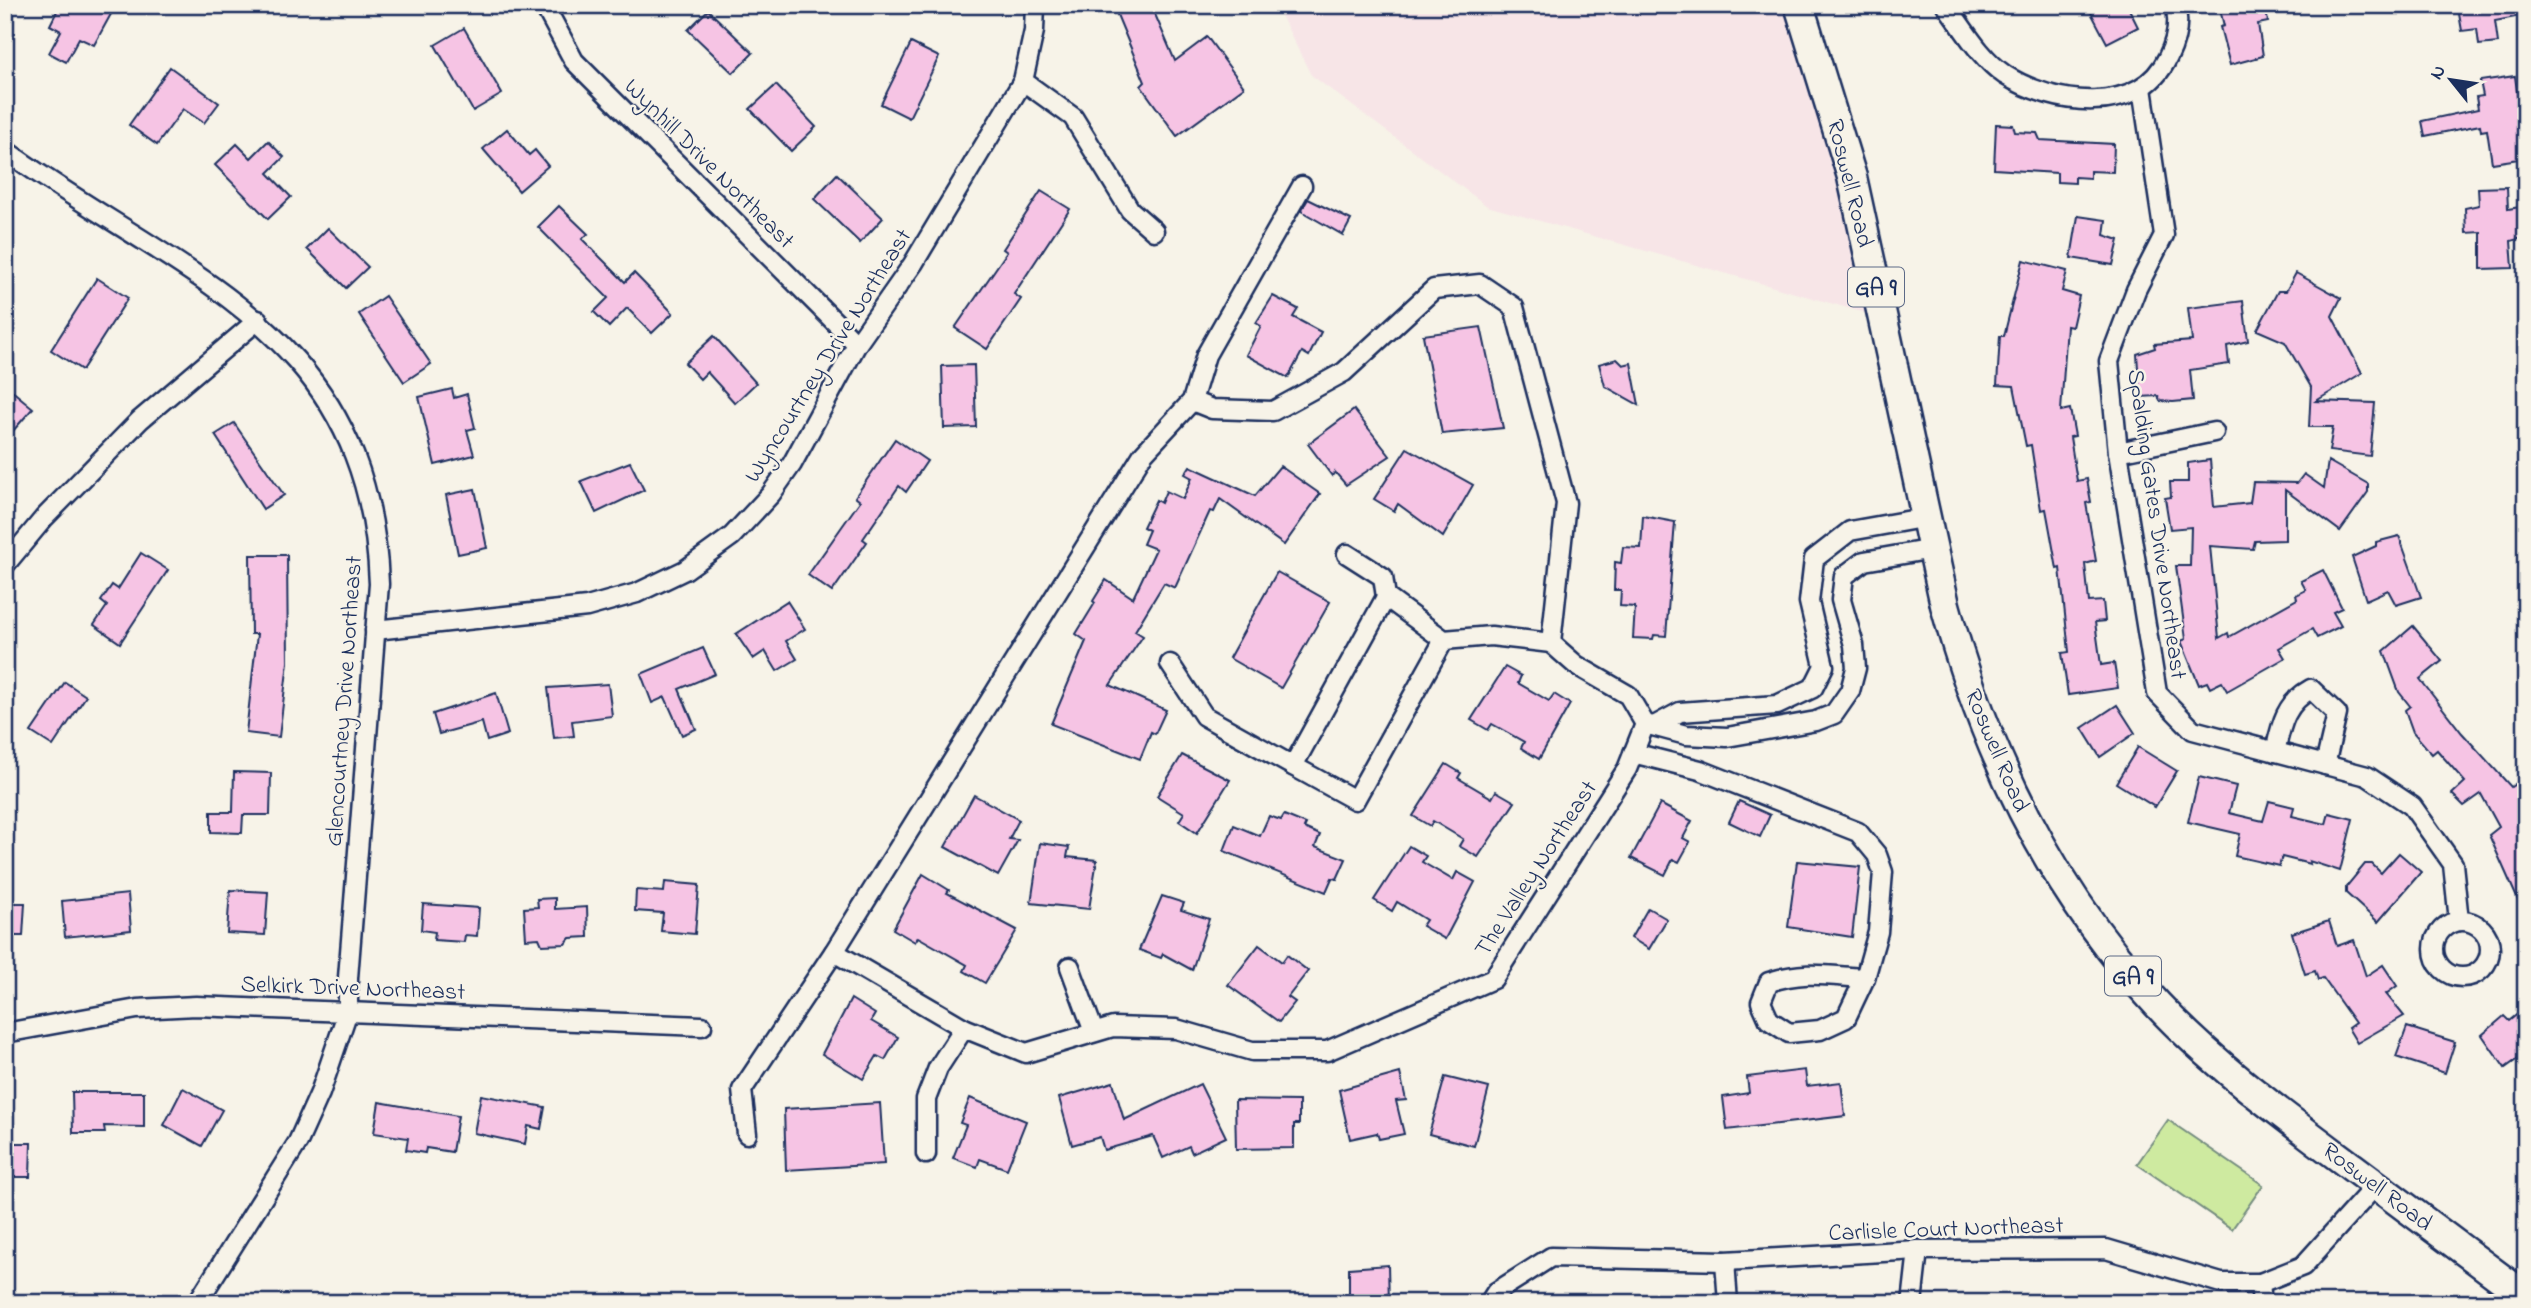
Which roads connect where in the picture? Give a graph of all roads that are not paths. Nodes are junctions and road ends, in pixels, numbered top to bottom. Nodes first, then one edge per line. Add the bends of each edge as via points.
1 (544, 5) edge
2 (1035, 5) edge
3 (1799, 5) edge
4 (1946, 5) edge
5 (2175, 5) edge
6 (1023, 81) junction
7 (2141, 88) junction
8 (5, 150) edge
9 (1302, 186) dead end
10 (1154, 231) dead end
11 (258, 320) junction
12 (857, 344) junction
13 (1192, 401) junction
14 (2214, 432) dead end
15 (2118, 452) junction
16 (1928, 517) junction
17 (1933, 549) junction
18 (1347, 554) dead end
19 (5, 565) edge
20 (1386, 597) junction
21 (375, 630) junction
22 (1444, 640) junction
23 (1551, 643) junction
24 (1170, 664) dead end
25 (1651, 724) junction
26 (2275, 752) junction
27 (1633, 753) junction
28 (2325, 765) junction
29 (1293, 766) junction
30 (2459, 921) dead end
31 (834, 952) junction
32 (1070, 967) dead end
33 (1865, 978) junction
34 (348, 1011) junction
35 (702, 1026) dead end
36 (964, 1028) junction
37 (1094, 1032) junction
38 (5, 1034) edge
39 (747, 1134) dead end
40 (926, 1154) dead end
41 (2376, 1185) junction
42 (1918, 1250) junction
43 (1724, 1261) junction
44 (2260, 1283) junction
45 (2526, 1297) edge
46 (197, 1303) edge
47 (1489, 1303) edge
48 (1728, 1303) edge
49 (1912, 1303) edge
50 (2262, 1303) edge

1 - 12 street, Wynhill Drive Northeast via 574,61
2 - 6 street, Wyncourtney Drive Northeast
3 - 16 main road, Roswell Road / GA 9 via 1852,177
4 - 7 street via 1990,63 2045,92 2115,99
5 - 7 street via 2175,42 2163,67
6 - 10 street via 1073,117 1130,210
6 - 12 street, Wyncourtney Drive Northeast via 913,264
7 - 15 street, Spalding Gates Drive Northeast via 2164,235 2109,361
8 - 11 street, Glencourtney Drive Northeast
9 - 13 street via 1206,355
11 - 19 street via 140,420
11 - 21 street, Glencourtney Drive Northeast via 316,383 357,459 377,543
12 - 21 street, Wyncourtney Drive Northeast via 771,494 732,536 685,570 637,593 587,607
13 - 23 street via 1212,410 1273,411 1344,372 1434,289 1480,285 1514,307 1566,503
13 - 31 street via 1143,454
14 - 15 street
15 - 26 street, Spalding Gates Drive Northeast via 2157,693 2193,730
16 - 17 main road, Roswell Road / GA 9
16 - 25 street via 1850,531 1814,559 1809,602 1824,666 1813,688 1777,705 1681,712
17 - 25 street via 1864,561 1844,576 1841,600 1856,668 1850,691 1834,714 1727,737 1686,735
17 - 41 main road, Roswell Road / GA 9 via 1960,659 1996,757 2067,888 2123,965 2193,1040 2272,1108
18 - 20 street via 1383,577
20 - 22 street
20 - 29 street
21 - 34 street, Glencourtney Drive Northeast
22 - 23 street via 1491,636
22 - 29 street via 1355,800
23 - 25 street via 1576,665 1628,695
24 - 29 street via 1204,716
25 - 27 street, The Valley Northeast
26 - 28 street, Spalding Gates Drive Northeast
26 - 28 street via 2294,698 2311,689 2337,714
27 - 33 street via 1700,770 1858,832 1877,855 1883,872 1878,932
27 - 37 street, The Valley Northeast via 1493,979 1327,1051 1252,1051 1176,1029 1113,1027
28 - 30 street, Spalding Gates Drive Northeast via 2367,776 2412,806 2453,864
31 - 36 street, The Valley Northeast
31 - 39 street via 742,1090
32 - 37 street
33 - 33 street via 1846,1018 1819,1030 1789,1033 1769,1020 1761,1002 1769,982 1794,974
34 - 35 street, Selkirk Drive Northeast
34 - 38 street, Selkirk Drive Northeast via 196,1006 137,1009
34 - 46 street, Glencourtney Drive Northeast via 298,1142
36 - 37 street, The Valley Northeast via 1026,1053
36 - 40 street via 938,1068 926,1099
41 - 44 street, Carlisle Court Northeast via 2303,1266
41 - 45 main road, Roswell Road / GA 9
42 - 43 street, Carlisle Court Northeast
42 - 44 street, Carlisle Court Northeast via 2106,1249 2221,1283
42 - 49 street
43 - 47 street, Carlisle Court Northeast via 1551,1257 1496,1292
43 - 48 street
44 - 50 street

